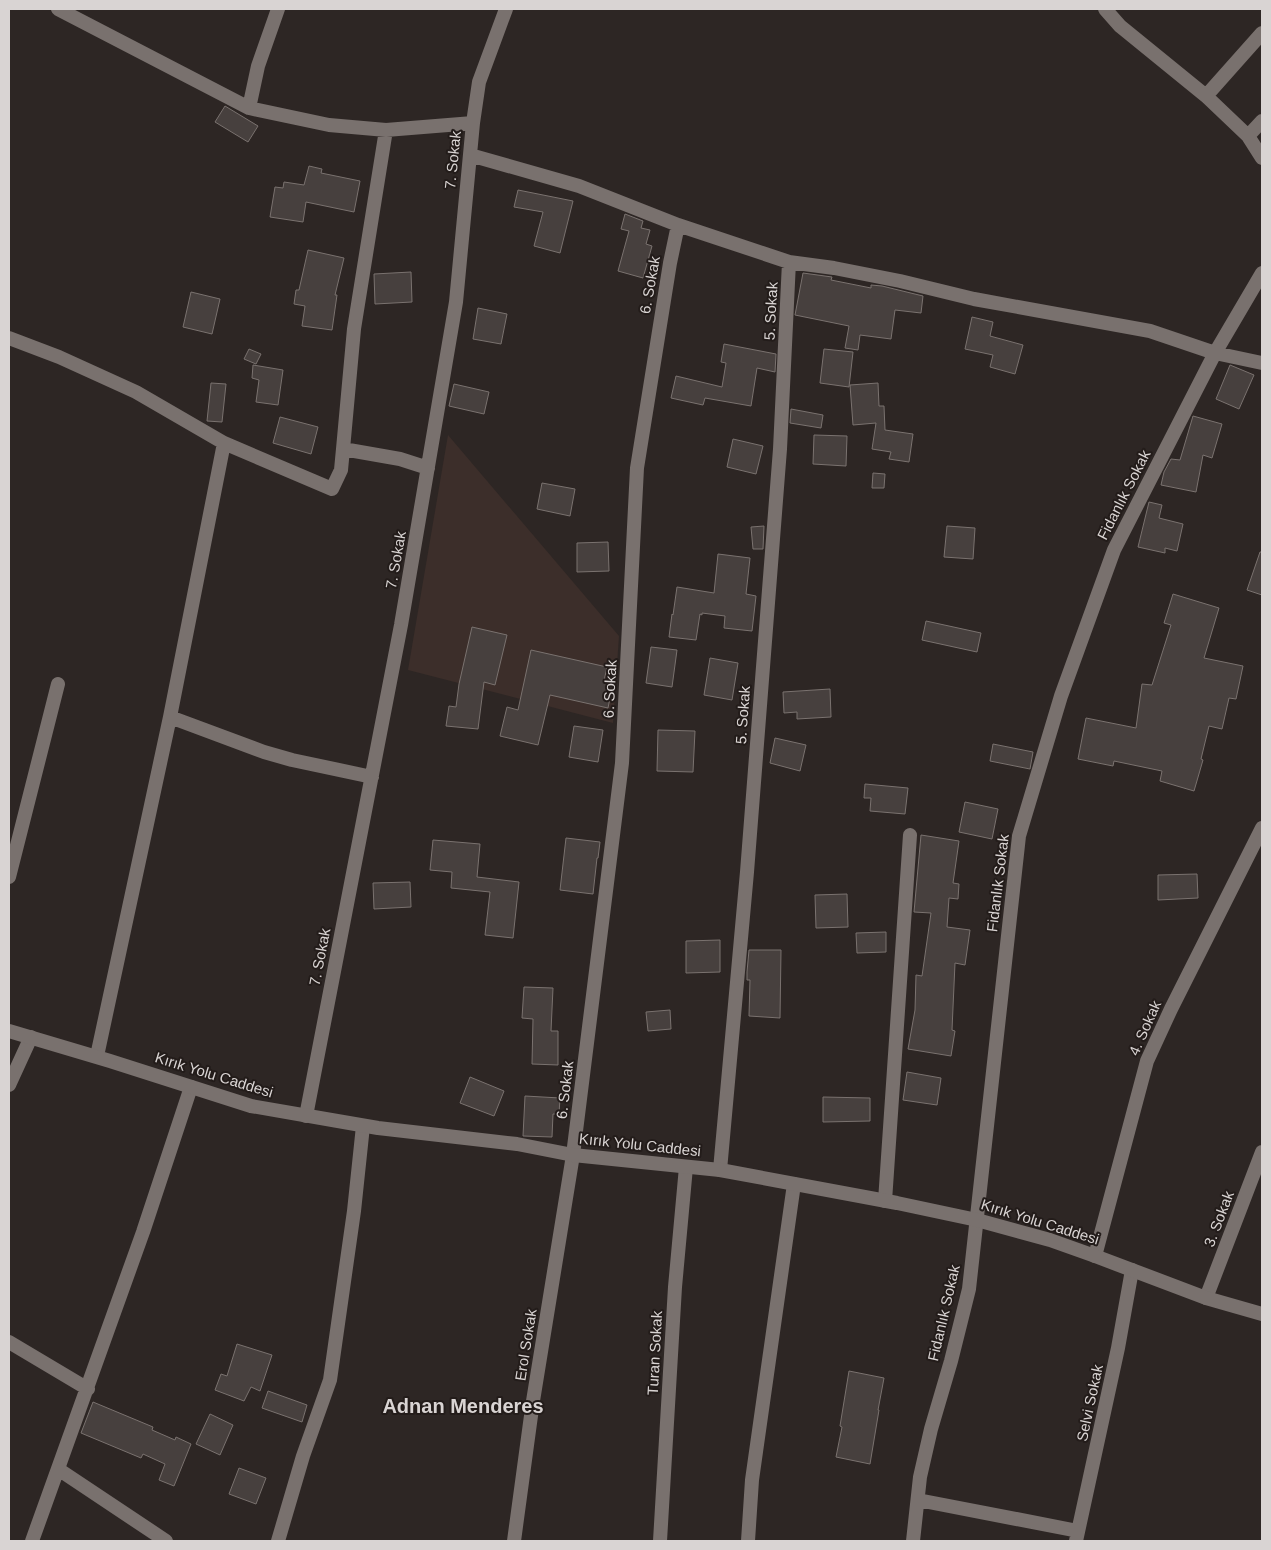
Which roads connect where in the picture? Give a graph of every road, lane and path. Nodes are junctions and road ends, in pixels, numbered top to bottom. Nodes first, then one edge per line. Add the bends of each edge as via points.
1 (58, 9) edge
2 (278, 9) edge
3 (506, 9) edge
4 (1105, 9) edge
5 (1262, 33) edge
6 (1206, 96) junction
7 (249, 108) junction
8 (1262, 120) edge
9 (473, 123) junction
10 (386, 130) junction
11 (1248, 136) junction
12 (470, 155) junction
13 (1262, 158) edge
14 (678, 225) junction
15 (789, 262) junction
16 (1262, 273) edge
17 (9, 340) edge
18 (1215, 353) junction
19 (1262, 363) edge
20 (224, 443) junction
21 (343, 449) junction
22 (428, 468) junction
23 (58, 684) dead end
24 (170, 717) junction
25 (372, 777) junction
26 (1262, 828) edge
27 (910, 835) dead end
28 (9, 877) edge
29 (9, 1031) edge
30 (31, 1037) junction
31 (97, 1056) junction
32 (9, 1085) edge
33 (191, 1087) junction
34 (306, 1116) junction
35 (363, 1126) junction
36 (1262, 1152) edge
37 (573, 1155) junction
38 (686, 1167) junction
39 (720, 1170) junction
40 (794, 1184) junction
41 (885, 1201) junction
42 (977, 1220) junction
43 (1096, 1256) junction
44 (1132, 1270) junction
45 (1206, 1298) junction
46 (1262, 1314) edge
47 (9, 1342) edge
48 (88, 1389) junction
49 (58, 1469) junction
50 (918, 1500) junction
51 (1077, 1536) edge
52 (32, 1541) edge
53 (166, 1541) edge
54 (278, 1541) edge
55 (514, 1541) edge
56 (660, 1541) edge
57 (748, 1541) edge
58 (913, 1541) edge

1 - 7 street
2 - 7 street via 258,66
3 - 9 street, 7. Sokak via 479,82
4 - 6 street via 1120,26
5 - 6 street
6 - 11 street
7 - 10 street via 329,125
8 - 11 street
9 - 10 street
9 - 12 street, 7. Sokak
10 - 21 street via 354,329
11 - 13 street
12 - 14 street via 580,186
12 - 22 street, 7. Sokak via 456,302
14 - 15 street
14 - 37 street, 6. Sokak via 637,468 622,763
15 - 18 street via 1150,331
15 - 39 street, 5. Sokak via 775,518
16 - 18 street, Fidanlık Sokak
17 - 20 street via 59,357 136,392
18 - 19 street
18 - 42 street, Fidanlık Sokak via 1114,550 1061,696 1019,836
20 - 21 street via 332,489 340,470
20 - 24 street
21 - 22 street via 400,459
22 - 25 street, 7. Sokak
23 - 28 street
24 - 25 street via 292,760
24 - 31 street
25 - 34 street, 7. Sokak
26 - 43 street, 4. Sokak via 1147,1061
27 - 41 street
29 - 30 street, Kırık Yolu Caddesi
30 - 31 street, Kırık Yolu Caddesi
30 - 32 street
31 - 33 street, Kırık Yolu Caddesi
33 - 34 street, Kırık Yolu Caddesi via 251,1106
33 - 48 street
34 - 35 street, Kırık Yolu Caddesi
35 - 37 street, Kırık Yolu Caddesi via 517,1144
35 - 54 street via 330,1380
36 - 45 street, 3. Sokak
37 - 38 street, Kırık Yolu Caddesi
37 - 55 street, Erol Sokak
38 - 39 street, Kırık Yolu Caddesi
38 - 56 street, Turan Sokak via 675,1287
39 - 40 street, Kırık Yolu Caddesi
40 - 41 street, Kırık Yolu Caddesi
40 - 57 street via 752,1480
41 - 42 street, Kırık Yolu Caddesi
42 - 43 street, Kırık Yolu Caddesi
42 - 50 street, Fidanlık Sokak via 969,1288 931,1429
43 - 44 street, Kırık Yolu Caddesi
44 - 45 street, Kırık Yolu Caddesi
44 - 51 street, Selvi Sokak
45 - 46 street, Kırık Yolu Caddesi
47 - 48 street
48 - 49 street
49 - 52 street
49 - 53 street
50 - 51 street
50 - 58 street, Fidanlık Sokak

